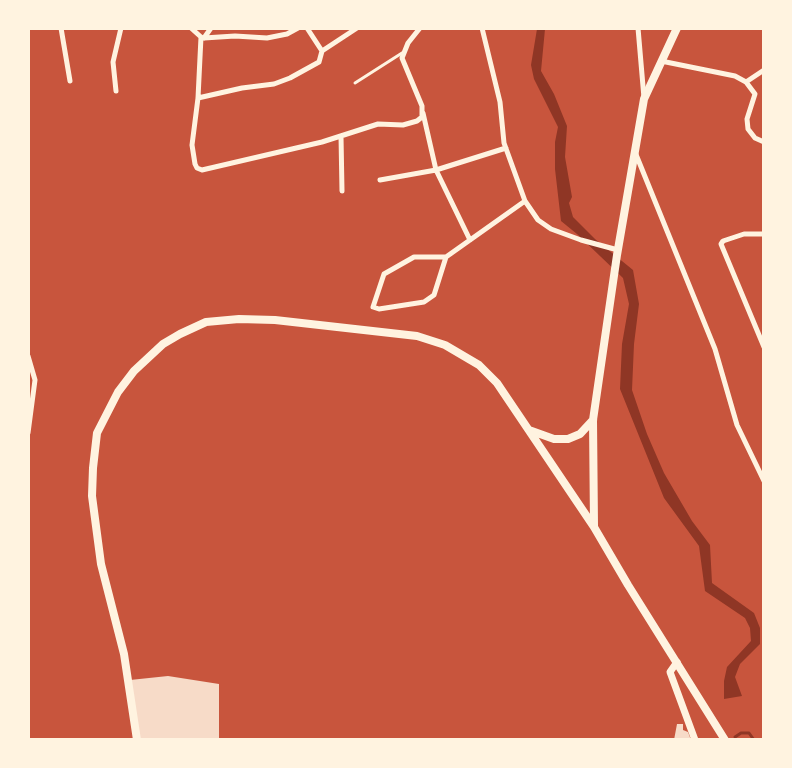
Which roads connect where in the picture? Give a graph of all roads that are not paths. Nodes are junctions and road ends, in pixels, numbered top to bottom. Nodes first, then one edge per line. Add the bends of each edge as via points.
1 (61, 28) edge
2 (122, 28) edge
3 (191, 28) edge
4 (211, 28) edge
5 (298, 28) edge
6 (307, 28) edge
7 (357, 28) edge
8 (420, 28) edge
9 (482, 28) edge
10 (638, 28) edge
11 (677, 28) edge
12 (202, 37) junction
13 (322, 51) junction
14 (402, 53) junction
15 (661, 61) junction
16 (764, 70) edge
17 (70, 81) dead end
18 (746, 82) junction
19 (355, 83) dead end
20 (116, 91) dead end
21 (198, 98) junction
22 (644, 99) junction
23 (423, 112) junction
24 (341, 136) junction
25 (764, 142) edge
26 (506, 148) junction
27 (635, 150) junction
28 (436, 170) junction
29 (380, 180) dead end
30 (342, 191) dead end
31 (525, 201) junction
32 (764, 234) edge
33 (470, 240) junction
34 (614, 251) junction
35 (446, 257) junction
36 (764, 347) edge
37 (28, 356) edge
38 (593, 420) junction
39 (530, 430) junction
40 (28, 433) edge
41 (764, 481) edge
42 (594, 527) junction
43 (677, 662) junction
44 (137, 740) edge
45 (695, 740) edge
46 (725, 740) edge

1 - 17 street
2 - 20 street via 113,62
3 - 12 street
4 - 12 street
5 - 12 street via 267,38
6 - 13 street
7 - 13 street
8 - 14 street
9 - 26 street via 500,102
10 - 22 street
11 - 15 main road
12 - 21 street
13 - 21 street via 319,62 290,78
14 - 19 lane
14 - 23 street
15 - 18 street via 735,76
15 - 22 main road
16 - 18 street
18 - 25 street via 755,94 748,129
21 - 24 street via 192,145 195,164 202,170
22 - 27 main road
23 - 24 street via 410,124 378,124
23 - 28 street
24 - 30 street
26 - 28 street
26 - 31 street
27 - 34 main road
27 - 41 street via 715,349 737,425
28 - 29 street
28 - 33 street
31 - 33 street
31 - 34 street via 538,220 551,229
32 - 36 street via 744,234 721,244
33 - 35 street
34 - 38 main road
35 - 35 street via 414,256 384,274 374,309 424,302 434,295
37 - 40 street via 35,380
38 - 39 main road via 580,434 568,439 554,439
38 - 42 main road
39 - 42 main road
39 - 44 main road via 498,383 479,365 445,345 417,336 239,319 206,322 163,344 134,371 111,405 97,434 93,468 92,496 101,564 124,654
42 - 43 main road
43 - 45 street via 670,672
43 - 46 main road

